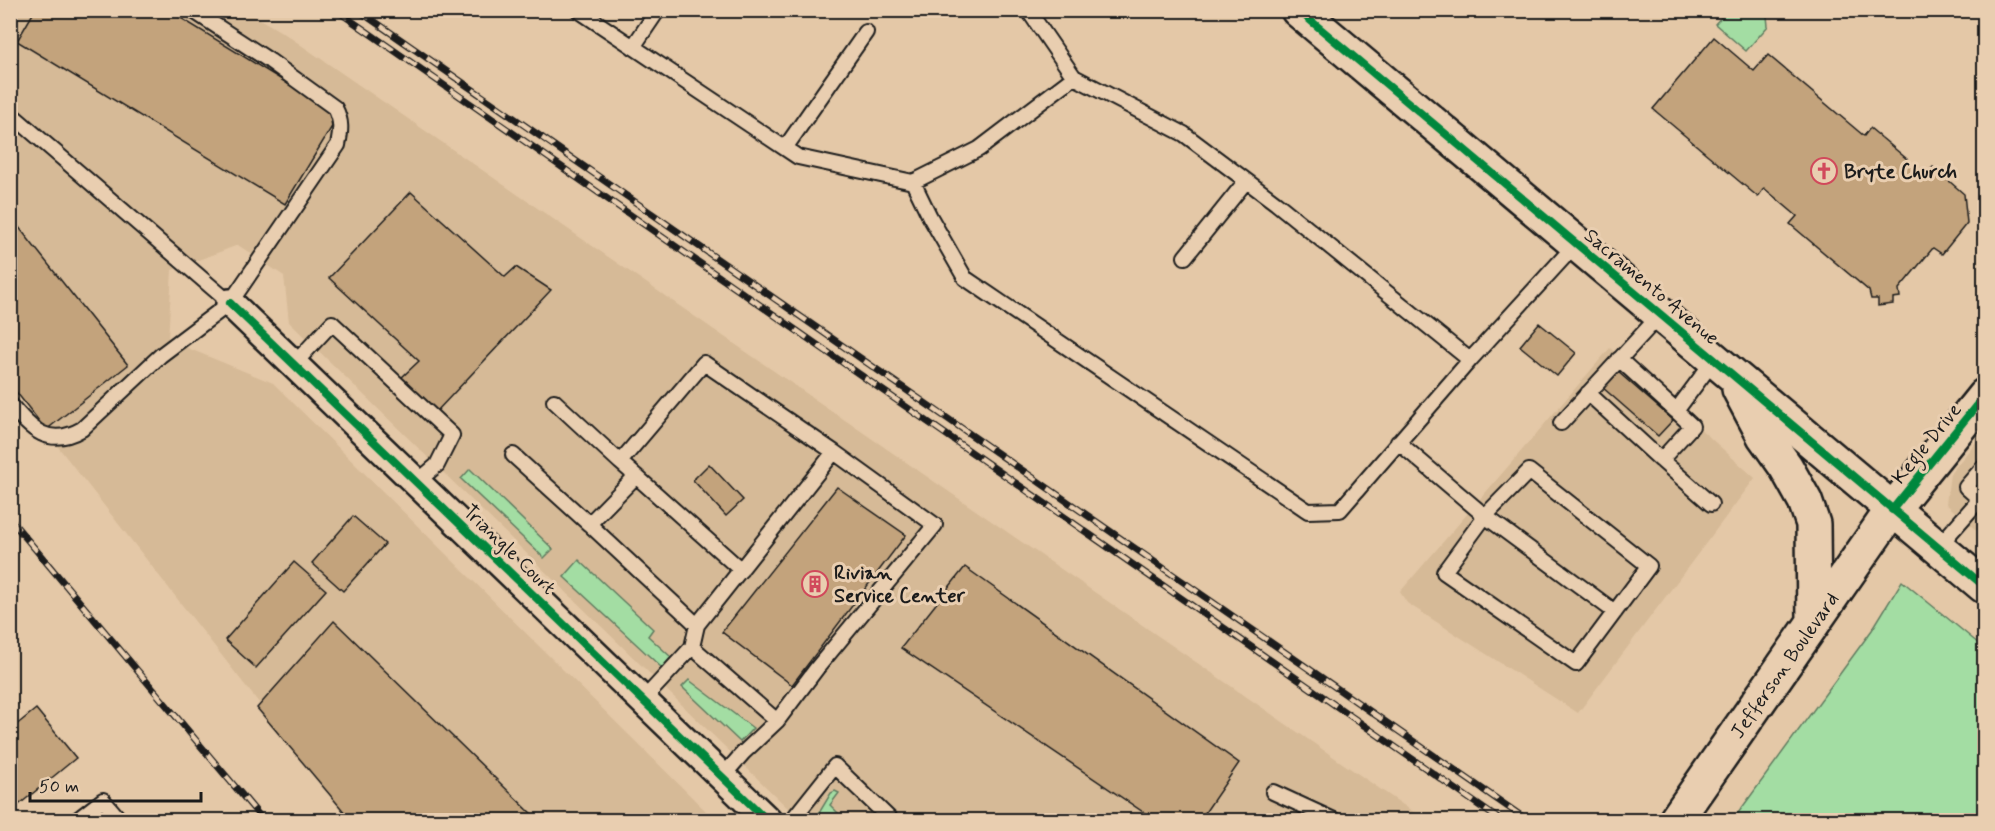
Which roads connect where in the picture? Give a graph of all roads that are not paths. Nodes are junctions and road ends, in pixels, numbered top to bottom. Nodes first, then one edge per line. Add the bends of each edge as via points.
1 (192, 10) edge
2 (578, 10) edge
3 (658, 10) edge
4 (1028, 10) edge
5 (1298, 10) edge
6 (866, 32) dead end
7 (633, 47) junction
8 (1074, 77) junction
9 (10, 113) edge
10 (785, 148) junction
11 (1246, 181) junction
12 (913, 182) junction
13 (1576, 244) junction
14 (1185, 257) dead end
15 (230, 303) junction
16 (1660, 315) junction
17 (1619, 359) junction
18 (1470, 360) junction
19 (294, 364) junction
20 (1723, 368) junction
21 (1588, 393) junction
22 (1984, 396) edge
23 (554, 401) dead end
24 (1619, 402) dead end
25 (10, 404) edge
26 (1676, 411) junction
27 (1610, 413) junction
28 (1641, 422) dead end
29 (1561, 423) dead end
30 (1632, 433) junction
31 (1398, 442) junction
32 (834, 452) junction
33 (513, 455) dead end
34 (1661, 460) junction
35 (620, 462) junction
36 (1984, 466) edge
37 (636, 476) junction
38 (417, 482) junction
39 (1982, 501) edge
40 (1711, 504) dead end
41 (1892, 510) junction
42 (1485, 516) junction
43 (589, 524) junction
44 (1937, 547) junction
45 (741, 570) junction
46 (1984, 586) edge
47 (1615, 612) junction
48 (1814, 622) junction
49 (698, 625) junction
50 (692, 647) junction
51 (643, 700) junction
52 (777, 721) junction
53 (722, 777) junction
54 (1273, 792) dead end
55 (77, 820) edge
56 (120, 820) edge
57 (767, 820) edge
58 (792, 820) edge
59 (891, 820) edge
60 (1334, 820) edge
61 (1676, 820) edge

1 - 15 lane via 325,100 340,118 338,146
2 - 7 lane
3 - 7 lane
4 - 8 lane
5 - 13 main road, Sacramento Avenue
6 - 10 lane
7 - 10 lane
8 - 11 lane via 1184,134
8 - 12 lane via 979,149
9 - 15 lane
10 - 12 lane via 798,157
11 - 14 lane
11 - 18 lane
12 - 31 lane via 965,278 1308,511 1340,510
13 - 16 main road, Sacramento Avenue
13 - 18 lane
15 - 19 street, Triangle Court
15 - 25 lane via 161,355 97,417 72,435 60,438 42,434 27,425
16 - 17 lane
16 - 20 main road, Sacramento Avenue
17 - 21 lane
17 - 26 lane via 1637,382
18 - 31 lane
19 - 38 street, Triangle Court
19 - 38 lane via 332,323 452,435 437,465
20 - 26 lane
20 - 41 main road, Sacramento Avenue
20 - 48 main road via 1805,501 1813,525
21 - 27 lane
21 - 29 lane
22 - 41 main road, Kegle Drive
23 - 35 lane
24 - 27 lane
26 - 34 lane via 1692,426
27 - 30 lane
28 - 30 lane
30 - 34 lane
31 - 42 lane
32 - 35 lane via 704,363
32 - 45 lane
32 - 52 lane via 935,525
33 - 43 lane
34 - 40 lane
35 - 37 lane
36 - 39 lane via 1966,487
37 - 43 lane
37 - 45 lane
38 - 51 street, Triangle Court
39 - 44 lane
41 - 44 main road, Sacramento Avenue
41 - 48 main road, Jefferson Boulevard
42 - 47 lane
42 - 47 lane via 1529,471 1649,566
42 - 47 lane via 1444,572 1576,664
43 - 49 lane
44 - 46 main road, Sacramento Avenue
45 - 49 lane
48 - 61 main road, Jefferson Boulevard
49 - 50 lane
50 - 51 lane
50 - 52 lane
51 - 53 street, Triangle Court
52 - 53 lane
53 - 57 street, Triangle Court
54 - 60 lane
55 - 56 lane via 103,800
58 - 59 lane via 836,766

